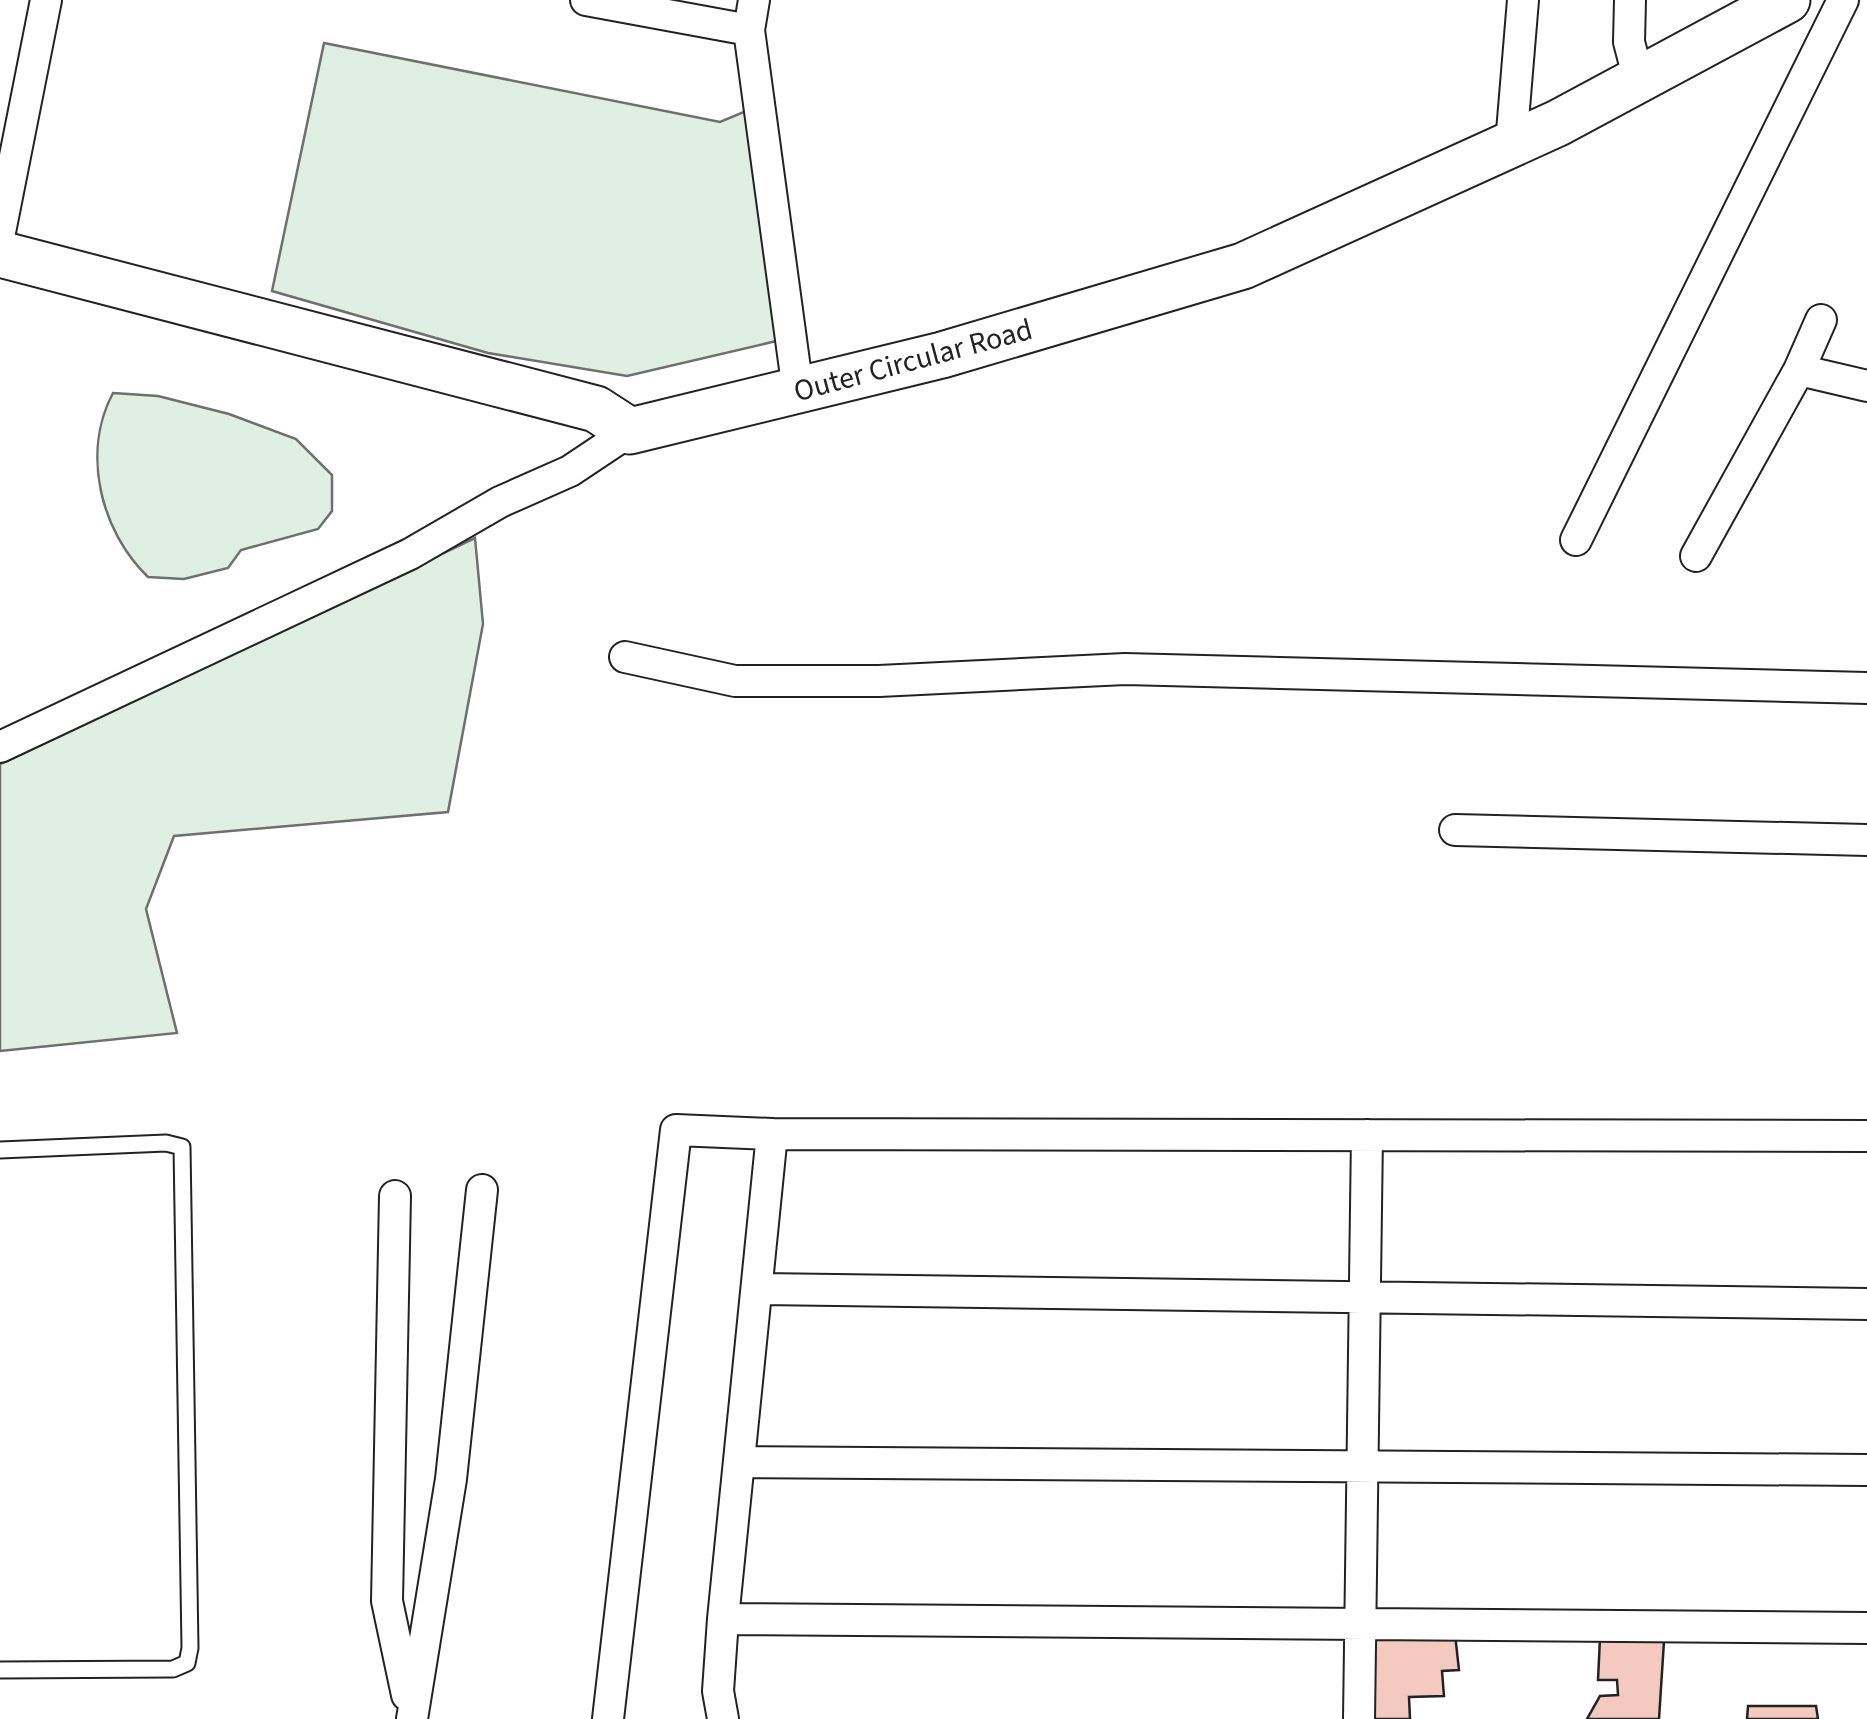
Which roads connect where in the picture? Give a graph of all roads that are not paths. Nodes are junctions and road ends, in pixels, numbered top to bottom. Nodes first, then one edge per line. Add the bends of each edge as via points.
1 (46, 0) edge
2 (586, 0) edge
3 (1523, 0) edge
4 (1630, 0) edge
5 (1787, 0) edge
6 (1843, 0) edge
7 (752, 15) edge
8 (1639, 80) junction
9 (1511, 144) junction
10 (0, 232) edge
11 (0, 254) edge
12 (1821, 320) dead end
13 (1799, 370) junction
14 (1867, 386) edge
15 (798, 391) junction
16 (630, 431) junction
17 (1576, 540) dead end
18 (1696, 556) dead end
19 (625, 658) dead end
20 (1867, 688) edge
21 (0, 747) edge
22 (1455, 830) dead end
23 (1867, 840) edge
24 (772, 1134) junction
25 (1367, 1135) junction
26 (1867, 1136) edge
27 (0, 1150) edge
28 (482, 1190) dead end
29 (395, 1196) dead end
30 (757, 1289) junction
31 (1365, 1297) junction
32 (1867, 1304) edge
33 (739, 1462) junction
34 (1363, 1466) junction
35 (1867, 1470) edge
36 (724, 1619) junction
37 (1361, 1624) junction
38 (1867, 1628) edge
39 (0, 1670) edge
40 (411, 1716) edge
41 (608, 1719) edge
42 (724, 1719) edge
43 (1360, 1719) edge

1 - 10 street
2 - 7 street
3 - 9 street
4 - 8 street via 1628,42
5 - 8 main road, Outer Circular Road
6 - 17 street
7 - 15 street
8 - 9 main road, Outer Circular Road
9 - 15 main road, Outer Circular Road via 1243,266
11 - 16 main road via 596,409
12 - 13 street
13 - 14 street
13 - 18 street
15 - 16 main road, Outer Circular Road
16 - 21 street via 570,471 410,554
19 - 20 street via 735,681 1125,668
22 - 23 street
24 - 25 street
24 - 30 street
24 - 41 street via 676,1130
25 - 26 street
25 - 31 street
27 - 39 lane via 182,1147 190,1648 186,1663 174,1669
28 - 40 street via 451,1479
29 - 40 street via 388,1601
30 - 31 street
30 - 33 street
31 - 32 street
31 - 34 street
33 - 34 street
33 - 36 street
34 - 35 street
34 - 37 street
36 - 37 street
36 - 42 street via 718,1691
37 - 38 street
37 - 43 street

